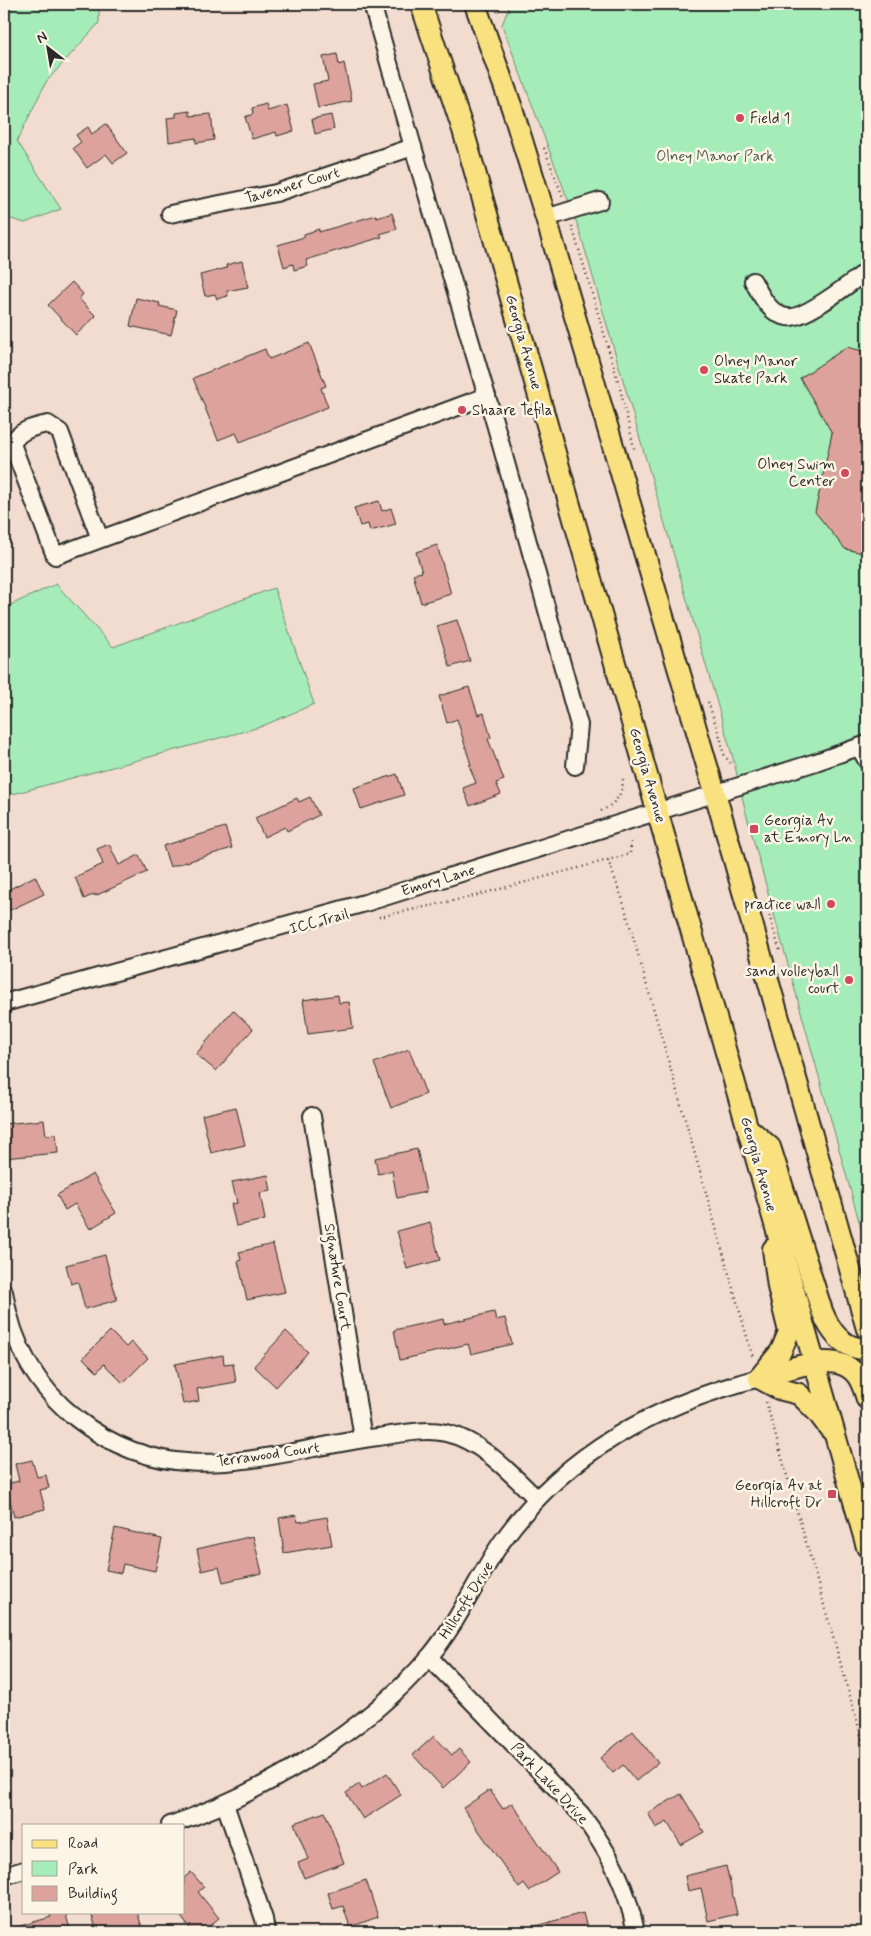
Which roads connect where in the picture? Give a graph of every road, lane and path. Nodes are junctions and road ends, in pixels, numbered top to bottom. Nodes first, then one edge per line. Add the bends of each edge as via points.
1 (372, 4) edge
2 (421, 4) edge
3 (475, 4) edge
4 (413, 147) junction
5 (600, 200) dead end
6 (170, 214) dead end
7 (546, 218) junction
8 (867, 271) edge
9 (753, 281) dead end
10 (487, 396) junction
11 (100, 539) junction
12 (864, 751) edge
13 (723, 753) dead end
14 (730, 763) dead end
15 (575, 766) dead end
16 (623, 779) dead end
17 (716, 794) junction
18 (617, 799) dead end
19 (658, 812) junction
20 (631, 842) dead end
21 (608, 860) junction
22 (379, 917) dead end
23 (4, 1003) edge
24 (312, 1116) dead end
25 (749, 1129) junction
26 (773, 1214) junction
27 (4, 1292) edge
28 (867, 1329) edge
29 (867, 1349) edge
30 (815, 1362) junction
31 (757, 1371) junction
32 (867, 1399) edge
33 (362, 1439) junction
34 (838, 1440) junction
35 (537, 1499) junction
36 (867, 1548) edge
37 (429, 1657) junction
38 (867, 1756) edge
39 (225, 1804) junction
40 (173, 1824) edge
41 (22, 1871) edge
42 (4, 1876) edge
43 (266, 1932) edge
44 (636, 1932) edge

1 - 4 street
2 - 19 main road, Georgia Avenue via 463,130
3 - 7 main road
4 - 6 street, Tavenner Court via 276,193
4 - 10 street
5 - 7 street
7 - 17 main road
8 - 9 street via 798,316 786,317 776,312 765,302
10 - 11 street
10 - 15 street via 579,725
11 - 11 street via 55,556 12,444 16,436 48,424 60,432
12 - 17 street, Emory Lane
13 - 14 path
16 - 18 path
17 - 19 street, Emory Lane
17 - 28 main road
19 - 23 street, Emory Lane via 365,903
19 - 25 main road, Georgia Avenue
20 - 21 path via 630,854
21 - 22 path via 470,897
21 - 31 path via 622,898
24 - 33 street, Signature Court
25 - 26 main road, Georgia Avenue
25 - 29 main road via 770,1147 828,1327 844,1343
26 - 30 main road, Georgia Avenue
26 - 31 main road via 776,1278 789,1332 781,1351
27 - 33 street, Terrawood Court via 16,1340 30,1368 65,1410 116,1445 165,1461 199,1464 249,1460
30 - 31 main road
30 - 32 main road via 828,1360 854,1371
30 - 34 main road, Georgia Avenue
31 - 34 main road via 778,1389 799,1394
31 - 35 street, Hillcroft Drive via 634,1424 598,1446
31 - 38 path
33 - 35 street, Terrawood Court via 428,1431 467,1440 489,1455
34 - 36 main road, Georgia Avenue
35 - 37 street, Hillcroft Drive via 501,1544 451,1630
37 - 39 street, Hillcroft Drive via 365,1719 281,1775
37 - 44 street, Park Lake Drive via 581,1814 601,1841 618,1873
39 - 40 street, Hillcroft Drive
39 - 43 street
41 - 42 street

